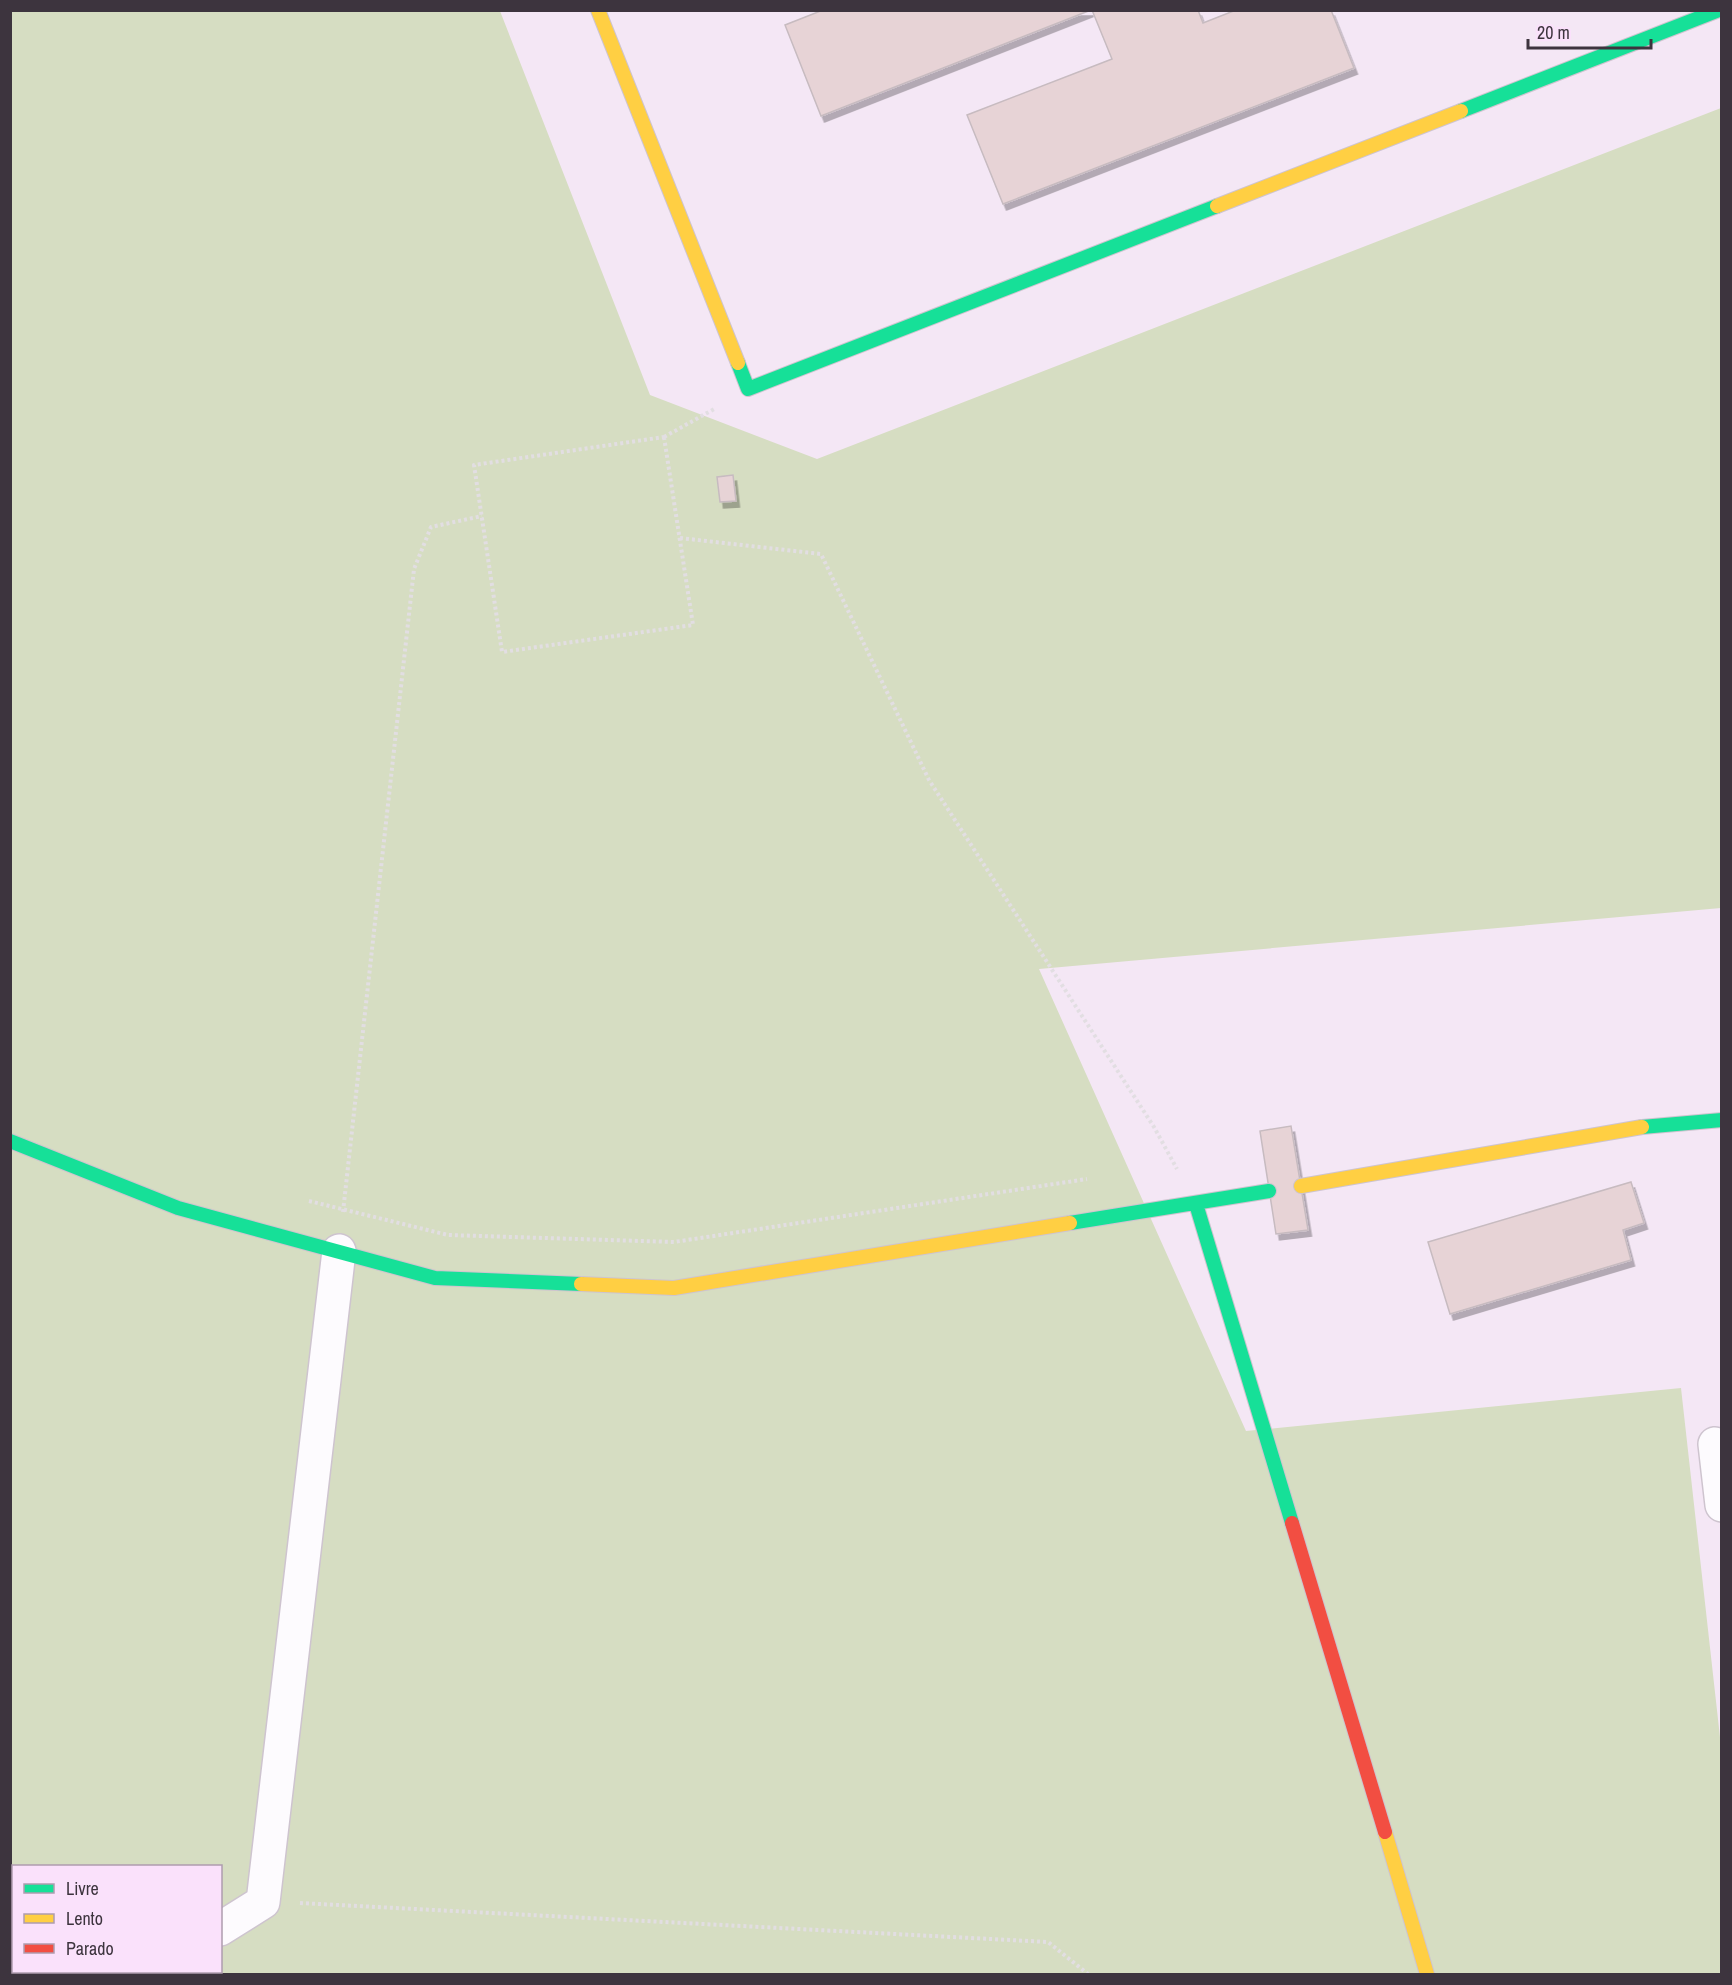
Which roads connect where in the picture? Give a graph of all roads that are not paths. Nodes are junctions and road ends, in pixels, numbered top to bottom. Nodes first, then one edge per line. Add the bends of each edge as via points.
1 (598, 10) edge
2 (1719, 10) edge
3 (1722, 1120) edge
4 (10, 1141) edge
5 (1301, 1186) dead end
6 (1269, 1191) dead end
7 (1196, 1204) junction
8 (339, 1251) junction
9 (1715, 1444) dead end
10 (1722, 1505) edge
11 (222, 1928) edge
12 (1427, 1974) edge

1 - 2 street via 748,389
3 - 5 street via 1651,1125
4 - 8 street via 178,1208
6 - 7 street
7 - 8 street via 674,1288 435,1278
7 - 12 street
8 - 11 street via 263,1902
9 - 10 street

